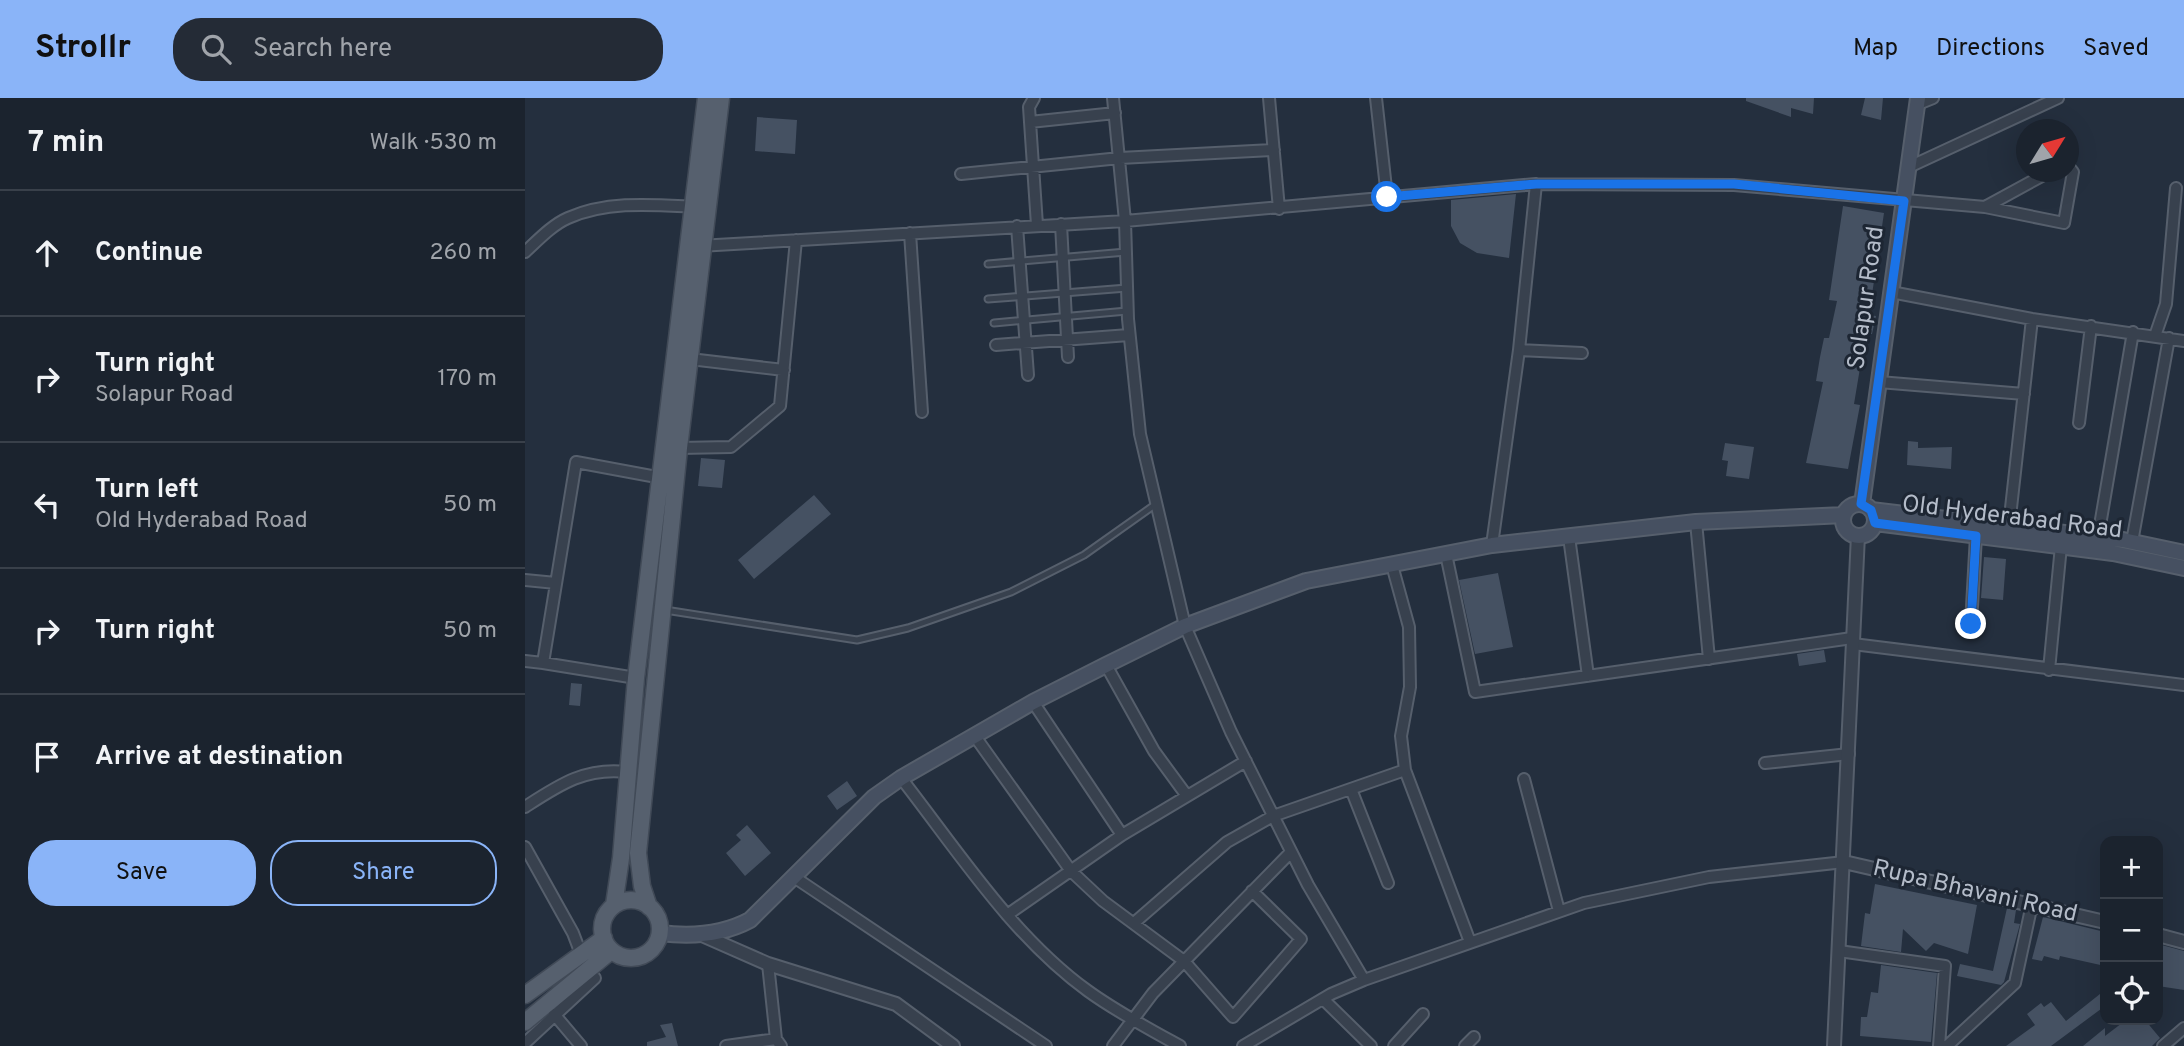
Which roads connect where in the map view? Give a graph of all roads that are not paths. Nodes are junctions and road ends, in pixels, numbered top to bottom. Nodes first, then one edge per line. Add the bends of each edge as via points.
1 (706, 98) edge
2 (721, 98) edge
3 (1034, 98) edge
4 (1113, 98) edge
5 (1269, 98) edge
6 (1376, 98) edge
7 (1933, 98) edge
8 (2058, 98) edge
9 (1918, 101) edge
10 (1115, 113) junction
11 (1030, 122) junction
12 (1274, 150) junction
13 (1120, 159) junction
14 (1033, 167) junction
15 (1909, 167) junction
16 (961, 174) dead end
17 (2031, 182) edge
18 (2071, 182) edge
19 (1536, 184) junction
20 (2176, 188) dead end
21 (1387, 197) junction
22 (1904, 201) junction
23 (701, 207) junction
24 (1985, 207) junction
25 (1279, 209) junction
26 (2179, 218) edge
27 (1125, 220) junction
28 (1061, 224) junction
29 (1037, 225) junction
30 (1017, 226) junction
31 (909, 233) junction
32 (796, 240) junction
33 (697, 246) junction
34 (525, 251) edge
35 (1126, 252) junction
36 (1063, 257) junction
37 (1019, 261) junction
38 (988, 264) dead end
39 (1127, 289) junction
40 (1891, 292) junction
41 (1065, 293) junction
42 (1022, 296) junction
43 (988, 299) dead end
44 (1127, 311) junction
45 (1066, 317) junction
46 (2032, 318) junction
47 (1024, 321) junction
48 (994, 323) dead end
49 (2091, 326) junction
50 (2133, 332) junction
51 (1129, 335) junction
52 (2155, 336) junction
53 (2169, 338) junction
54 (1067, 340) junction
55 (2184, 341) edge
56 (1026, 343) junction
57 (996, 345) dead end
58 (1519, 350) junction
59 (1582, 354) dead end
60 (1068, 357) dead end
61 (690, 359) junction
62 (783, 370) junction
63 (1028, 375) dead end
64 (1879, 382) junction
65 (2024, 394) junction
66 (922, 412) dead end
67 (2079, 424) dead end
68 (679, 448) junction
69 (662, 478) junction
70 (1156, 504) junction
71 (1869, 512) junction
72 (1844, 515) junction
73 (1696, 522) junction
74 (2009, 526) junction
75 (1858, 536) junction
76 (1976, 536) junction
77 (1569, 537) junction
78 (2098, 537) junction
79 (2132, 542) junction
80 (1492, 545) junction
81 (2061, 546) junction
82 (2184, 553) edge
83 (1446, 554) junction
84 (1392, 565) junction
85 (2184, 568) edge
86 (525, 580) edge
87 (556, 583) junction
88 (662, 610) junction
89 (1971, 624) dead end
90 (1185, 626) junction
91 (1852, 641) junction
92 (1709, 659) junction
93 (525, 661) edge
94 (543, 663) junction
95 (1106, 665) junction
96 (2049, 670) junction
97 (1588, 676) junction
98 (636, 678) junction
99 (2184, 685) edge
100 (1033, 702) junction
101 (974, 736) junction
102 (1849, 754) junction
103 (1245, 761) junction
104 (1765, 762) dead end
105 (1405, 770) junction
106 (627, 772) junction
107 (901, 778) junction
108 (1524, 779) dead end
109 (1352, 789) junction
110 (1187, 796) junction
111 (525, 807) edge
112 (1273, 816) junction
113 (1122, 835) junction
114 (525, 847) edge
115 (1291, 852) junction
116 (1844, 862) junction
117 (1071, 870) junction
118 (794, 877) junction
119 (1388, 883) dead end
120 (1252, 891) junction
121 (2032, 904) junction
122 (614, 905) junction
123 (649, 907) junction
124 (1559, 912) junction
125 (1007, 915) junction
126 (2100, 921) edge
127 (1134, 923) junction
128 (660, 933) junction
129 (702, 935) junction
130 (2163, 936) edge
131 (1470, 942) junction
132 (2184, 942) edge
133 (608, 944) junction
134 (1839, 951) junction
135 (581, 954) junction
136 (1184, 961) junction
137 (768, 964) junction
138 (595, 978) dead end
139 (1363, 981) junction
140 (527, 988) edge
141 (1323, 999) junction
142 (554, 1014) junction
143 (1423, 1014) dead end
144 (1133, 1019) junction
145 (525, 1022) edge
146 (2184, 1028) edge
147 (1474, 1037) dead end
148 (525, 1043) edge
149 (779, 1043) edge
150 (581, 1046) edge
151 (726, 1046) edge
152 (953, 1046) edge
153 (1046, 1046) edge
154 (1113, 1046) edge
155 (1180, 1046) edge
156 (1243, 1046) edge
157 (1371, 1046) edge
158 (1394, 1046) edge
159 (1465, 1046) edge
160 (1834, 1046) edge
161 (1939, 1046) edge
162 (1947, 1046) edge
163 (2164, 1046) edge

1 - 23 main road
2 - 23 main road
3 - 11 street
4 - 10 street
5 - 12 street
6 - 21 street
7 - 9 street
8 - 15 street
9 - 15 main road, Solapur Road
10 - 11 street
10 - 13 street
11 - 14 street
12 - 13 street
12 - 25 street
13 - 14 street
13 - 27 street
14 - 16 street
14 - 29 street
15 - 22 main road, Solapur Road
17 - 24 street
18 - 24 street via 2064,223
19 - 21 street
19 - 22 street via 1734,184
19 - 58 street
20 - 26 street
21 - 25 street
22 - 24 street
22 - 40 main road, Solapur Road
23 - 33 main road
23 - 34 street via 613,206 567,218
25 - 27 street
26 - 52 street via 2166,304
27 - 28 street
27 - 35 street
28 - 29 street
28 - 36 street
29 - 30 street
30 - 31 street
30 - 37 street
31 - 32 street
31 - 66 street
32 - 33 street
32 - 62 street
33 - 61 main road
33 - 69 main road
35 - 36 lane
35 - 39 street
36 - 37 lane
36 - 41 street
37 - 38 lane
37 - 42 street
39 - 41 lane
39 - 44 street
40 - 46 street
40 - 64 main road, Solapur Road
41 - 42 lane
41 - 45 street
42 - 43 lane
42 - 47 street
44 - 45 lane
44 - 51 street
45 - 47 lane
45 - 54 street
46 - 49 street
46 - 65 street
47 - 48 lane
47 - 56 street
49 - 50 street
49 - 67 street
50 - 52 street
50 - 78 street
51 - 54 street
51 - 70 street via 1140,434
52 - 53 street
53 - 55 street
53 - 79 street
54 - 56 street
54 - 60 street
56 - 57 street
56 - 63 street
58 - 59 street
58 - 80 street
61 - 62 street
61 - 68 main road
62 - 68 street via 780,406 731,447
64 - 65 street
64 - 71 main road, Solapur Road
65 - 74 street
68 - 88 main road
69 - 87 street via 576,462
69 - 98 main road
70 - 88 lane via 1084,555 1011,592 908,628 857,640
70 - 90 street
71 - 72 main road via 1852,506
71 - 74 main road
71 - 75 main road via 1870,531
71 - 76 main road, Old Hyderabad Road
72 - 73 main road
72 - 75 main road via 1845,526
73 - 77 main road
73 - 92 street
74 - 78 main road
75 - 91 street
76 - 81 main road, Old Hyderabad Road
76 - 89 street
77 - 80 main road
77 - 97 street
78 - 79 main road
79 - 82 main road
80 - 83 main road
81 - 85 main road, Old Hyderabad Road
81 - 96 street
83 - 84 main road
83 - 97 street via 1475,692
84 - 90 main road via 1306,581
84 - 105 street via 1409,627 1410,687 1401,736
86 - 87 street
87 - 94 street
88 - 123 main road via 638,853
90 - 95 main road
90 - 103 street
91 - 92 street
91 - 96 street
91 - 102 street
92 - 97 street
93 - 94 street
94 - 98 street
95 - 100 main road
95 - 110 street via 1154,751
96 - 99 street
98 - 106 main road
100 - 101 main road
100 - 113 street
101 - 107 main road
101 - 117 street
102 - 104 street
102 - 116 street
103 - 110 street
103 - 112 street
105 - 109 street
105 - 131 street
106 - 111 street via 608,769 580,774
106 - 122 main road
107 - 118 main road via 874,797
107 - 125 street
108 - 124 street
109 - 112 street
109 - 119 street
110 - 113 street
112 - 115 street
112 - 127 street via 1227,842
113 - 117 street
114 - 135 street
115 - 120 street
115 - 139 street
116 - 121 street, Rupa Bhavani Road
116 - 124 street via 1709,877
116 - 134 street
117 - 125 street
117 - 127 street
118 - 129 main road via 750,919
118 - 153 street
120 - 136 street
120 - 136 street via 1301,939 1233,1017
121 - 126 street, Rupa Bhavani Road
121 - 162 street via 2015,983
122 - 123 main road via 632,900
122 - 133 main road via 603,921
123 - 128 main road
124 - 131 street
125 - 144 street via 1087,990
127 - 136 street
128 - 129 main road
128 - 133 main road via 652,950 644,955 625,958
129 - 137 street
130 - 132 street
131 - 139 street
133 - 135 main road
133 - 145 main road
134 - 160 street
134 - 161 street via 1945,966
135 - 140 main road
136 - 144 street
137 - 149 street
137 - 152 street via 896,1004
138 - 142 street
139 - 141 street
141 - 156 street
141 - 157 street
142 - 148 street
142 - 150 street
143 - 158 street
144 - 154 street
144 - 155 street
146 - 163 street
147 - 159 street
149 - 151 street

